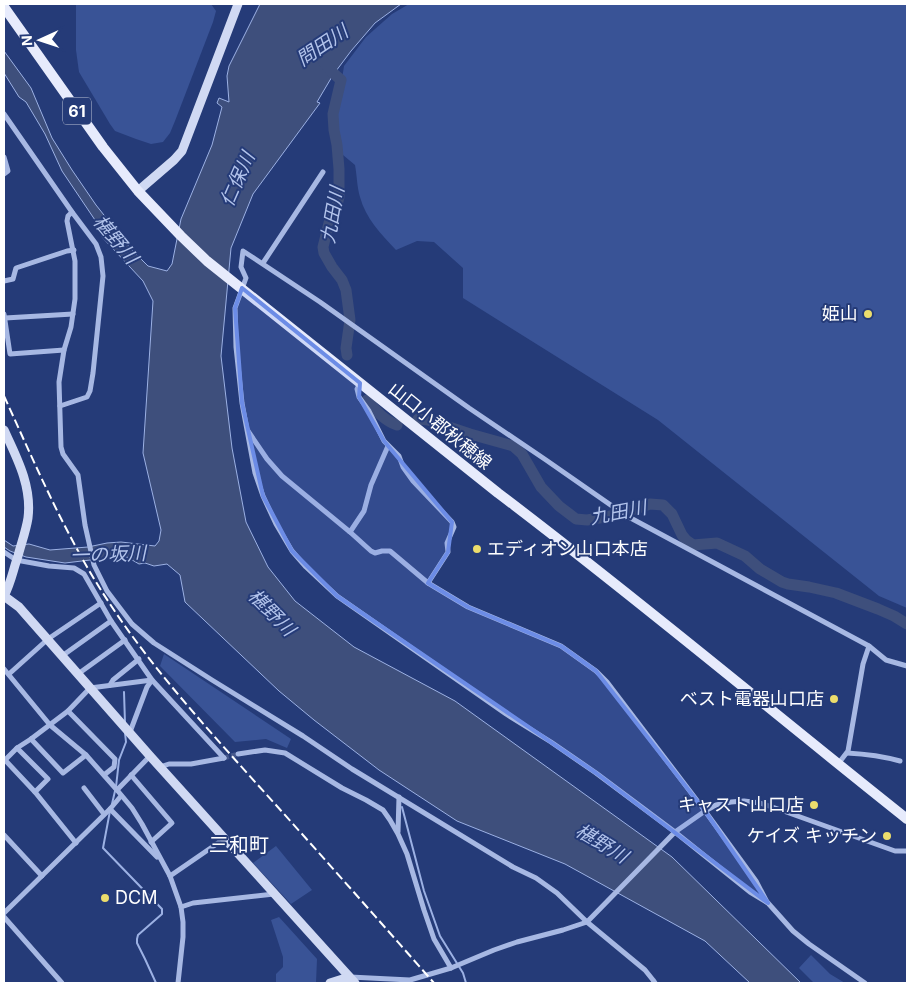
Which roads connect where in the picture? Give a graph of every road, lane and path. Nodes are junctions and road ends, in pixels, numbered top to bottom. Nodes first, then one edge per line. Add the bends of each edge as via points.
1 (238, 4) edge
2 (4, 5) edge
3 (4, 114) edge
4 (4, 157) edge
5 (323, 172) dead end
6 (4, 174) edge
7 (138, 191) junction
8 (72, 212) junction
9 (74, 250) junction
10 (263, 263) junction
11 (4, 281) edge
12 (240, 287) junction
13 (73, 314) junction
14 (4, 316) edge
15 (64, 350) junction
16 (360, 383) junction
17 (60, 406) junction
18 (247, 428) junction
19 (4, 430) edge
20 (388, 446) junction
21 (350, 532) junction
22 (4, 552) edge
23 (17, 558) junction
24 (95, 566) junction
25 (84, 574) junction
26 (428, 583) junction
27 (4, 596) edge
28 (101, 603) junction
29 (111, 622) junction
30 (48, 639) junction
31 (125, 640) junction
32 (869, 646) junction
33 (62, 656) junction
34 (139, 659) junction
35 (907, 666) edge
36 (4, 669) edge
37 (9, 674) junction
38 (78, 674) junction
39 (152, 680) junction
40 (110, 685) junction
41 (90, 688) junction
42 (68, 711) junction
43 (50, 725) junction
44 (130, 732) junction
45 (32, 739) junction
46 (17, 748) junction
47 (847, 753) junction
48 (238, 754) tunnel mouth
49 (86, 755) junction
50 (150, 756) junction
51 (5, 760) edge
52 (900, 761) dead end
53 (838, 764) junction
54 (160, 768) junction
55 (131, 775) junction
56 (104, 776) junction
57 (84, 788) dead end
58 (117, 790) junction
59 (35, 792) junction
60 (121, 796) junction
61 (399, 797) junction
62 (110, 809) junction
63 (705, 811) junction
64 (104, 814) junction
65 (907, 819) edge
66 (675, 832) junction
67 (398, 834) junction
68 (4, 835) edge
69 (224, 838) junction
70 (76, 842) junction
71 (151, 842) junction
72 (907, 851) edge
73 (162, 862) junction
74 (42, 876) junction
75 (170, 876) junction
76 (274, 894) junction
77 (768, 903) junction
78 (181, 907) junction
79 (4, 913) edge
80 (4, 920) edge
81 (589, 920) junction
82 (451, 968) junction
83 (352, 980) edge
84 (62, 983) edge
85 (178, 983) edge
86 (330, 983) edge
87 (655, 983) edge
88 (865, 983) edge

1 - 7 street via 182,151
2 - 7 main road, 山口小郡秋穂線 / 61 via 90,130
3 - 8 street
4 - 6 street via 8,171
5 - 10 street
7 - 12 main road, 山口小郡秋穂線 / 61 via 207,261
8 - 9 street via 68,221
8 - 17 street via 96,244 103,276 90,391 87,397
9 - 11 street via 16,268 13,279
9 - 13 street
10 - 12 street via 243,251 241,267 246,278
10 - 32 street via 625,515
12 - 16 main road, 山口小郡秋穂線 / 61
12 - 18 street via 235,323 237,363
13 - 14 street
13 - 15 street
14 - 15 street via 10,354
15 - 17 street via 59,382
16 - 20 street via 357,389 359,397
16 - 53 main road, 山口小郡秋穂線 / 61
17 - 24 street via 61,447 78,475
18 - 21 street via 282,476
18 - 66 street via 262,496 292,551 306,567 345,602 596,773
19 - 23 street via 26,481 29,501 28,519
20 - 21 street via 371,485 364,512
20 - 26 street via 454,527 446,543 448,552
21 - 26 street via 375,553 390,551
22 - 23 street
23 - 25 street via 74,568
23 - 27 street
24 - 25 street
24 - 61 street via 107,590 132,624 154,643
25 - 28 street
26 - 63 street via 468,607 561,646 596,671
27 - 30 street via 19,607
28 - 29 street
28 - 30 street
29 - 31 street
29 - 33 street
30 - 33 street
30 - 37 street
31 - 34 street
31 - 38 street
32 - 35 street via 886,660
32 - 47 street
33 - 38 street
34 - 39 street
34 - 40 street
36 - 37 street
37 - 43 street
38 - 41 street
39 - 40 street
39 - 44 street
39 - 54 street via 224,758 169,764
40 - 41 street
41 - 42 street
41 - 44 street
42 - 43 street
42 - 56 street via 115,759 114,768
43 - 45 street
43 - 49 street
44 - 50 street
45 - 46 street
45 - 49 street via 63,773
46 - 51 street
46 - 59 street via 48,779
47 - 52 street
47 - 53 street
48 - 67 street via 265,750 285,753 383,810
49 - 56 street
50 - 54 street
50 - 55 street
51 - 59 street
53 - 65 main road, 山口小郡秋穂線 / 61
54 - 69 street
55 - 58 street
55 - 71 street via 172,823
56 - 58 street
57 - 64 street
58 - 60 street
59 - 70 street
60 - 62 street
60 - 71 street via 132,808
61 - 67 street
61 - 81 street via 547,885
62 - 64 street
62 - 73 street
63 - 66 street
63 - 72 street via 731,802 760,803 895,851
63 - 77 street via 756,881
64 - 70 street
66 - 77 street
66 - 81 street
67 - 82 street via 434,939
68 - 74 street
69 - 75 street
69 - 76 street
70 - 74 street
71 - 73 street
73 - 75 street
74 - 79 street
75 - 78 street
76 - 78 street via 193,902
76 - 83 street
77 - 88 street via 793,931
78 - 85 street via 183,936
80 - 84 street
81 - 82 street via 517,942
81 - 87 street
82 - 83 street via 410,980
83 - 86 street

